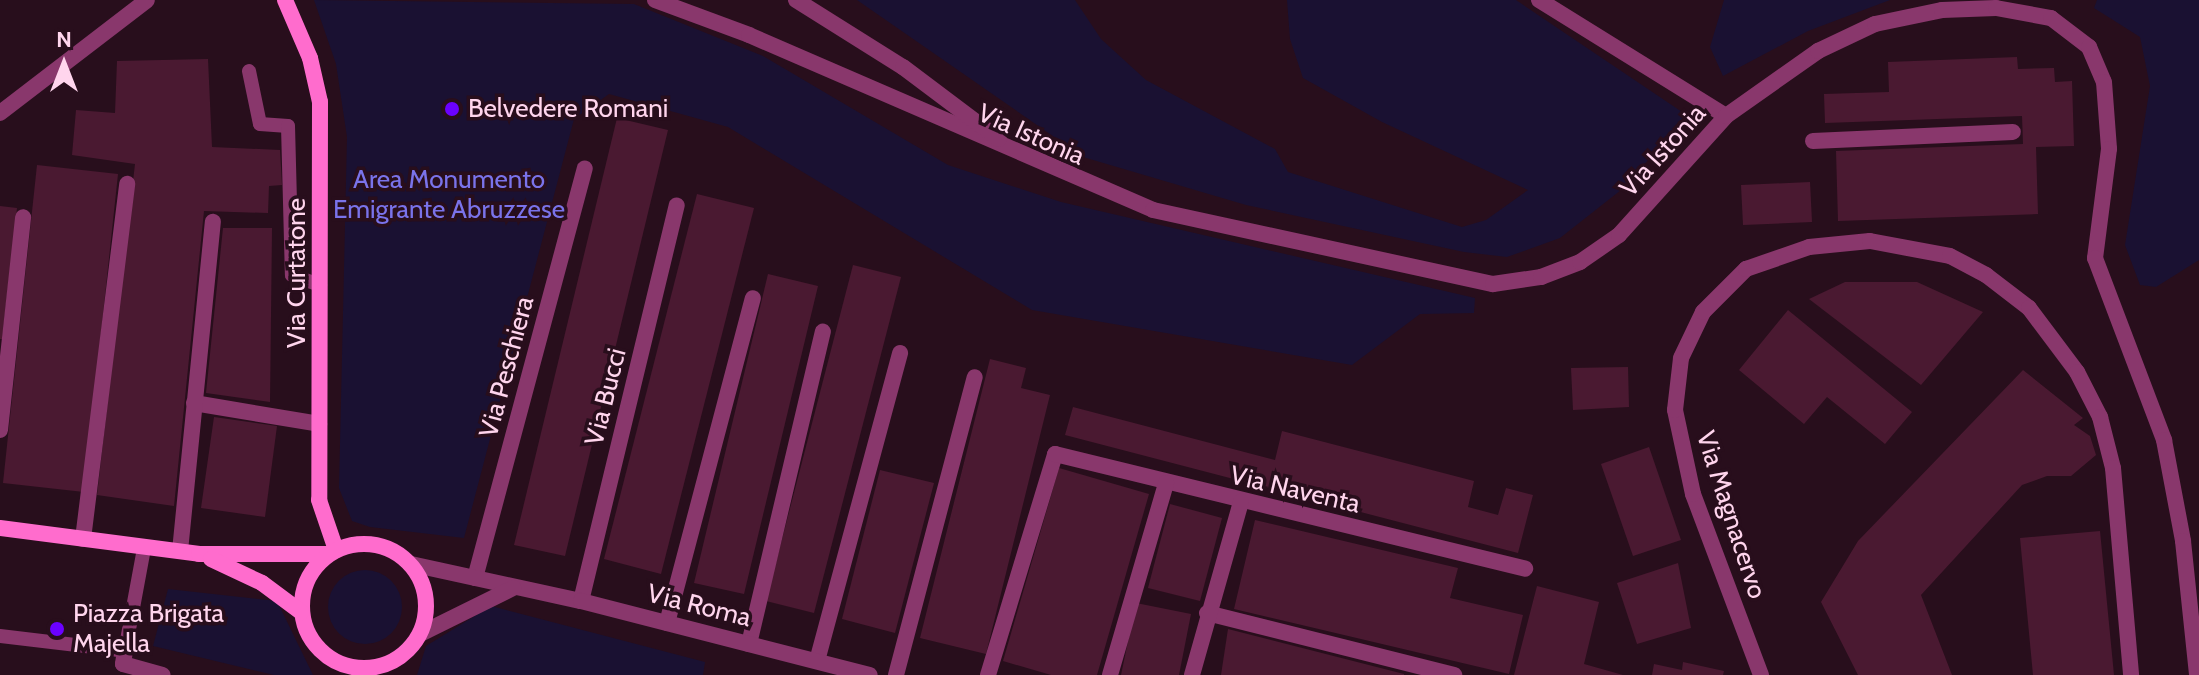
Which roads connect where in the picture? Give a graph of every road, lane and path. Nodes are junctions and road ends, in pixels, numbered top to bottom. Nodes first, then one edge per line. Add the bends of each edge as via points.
1 (147, 0) edge
2 (285, 0) edge
3 (655, 0) edge
4 (796, 0) edge
5 (1539, 0) edge
6 (249, 71) dead end
7 (0, 113) edge
8 (1726, 116) junction
9 (2013, 132) dead end
10 (1813, 141) dead end
11 (1020, 154) junction
12 (585, 168) dead end
13 (127, 184) dead end
14 (677, 205) dead end
15 (23, 217) dead end
16 (213, 222) dead end
17 (320, 285) junction
18 (753, 298) dead end
19 (823, 332) dead end
20 (900, 353) dead end
21 (975, 377) dead end
22 (194, 403) junction
23 (319, 424) junction
24 (0, 430) edge
25 (1166, 483) junction
26 (1241, 502) junction
27 (0, 528) edge
28 (83, 539) junction
29 (144, 548) junction
30 (180, 551) junction
31 (332, 552) junction
32 (199, 554) junction
33 (411, 564) junction
34 (1525, 569) dead end
35 (475, 578) junction
36 (515, 588) junction
37 (581, 601) junction
38 (301, 612) junction
39 (1207, 613) junction
40 (667, 623) junction
41 (420, 634) junction
42 (0, 636) edge
43 (749, 644) junction
44 (125, 651) junction
45 (817, 661) junction
46 (365, 672) edge
47 (860, 674) edge
48 (163, 675) edge
49 (896, 675) edge
50 (988, 675) edge
51 (1110, 675) edge
52 (1192, 675) edge
53 (1454, 675) edge
54 (1761, 675) edge
55 (2131, 675) edge
56 (2197, 675) edge

1 - 7 street
2 - 17 main road, Via Curtatone via 310,58 320,102
3 - 11 street, Via Istonia via 749,35
4 - 11 street via 903,67
5 - 8 street
6 - 17 lane via 260,124 288,126 292,275
8 - 11 street, Via Istonia via 1619,235 1580,262 1541,277 1493,284 1153,210
8 - 56 street, Via Istonia via 1818,51 1875,24 1942,10 2026,11 2051,18 2089,47 2104,82 2109,119 2095,258 2164,440 2183,541
9 - 10 street
12 - 35 street, Via Peschiera
13 - 28 street
14 - 37 street, Via Bucci
15 - 24 street
16 - 22 street
17 - 23 main road, Via Curtatone
18 - 40 street
19 - 43 street
20 - 45 street
21 - 49 street
22 - 23 street
22 - 30 street
23 - 31 main road, Via Curtatone via 319,500
25 - 26 street, Via Naventa
25 - 50 street, Via Naventa via 1055,454
25 - 51 street
26 - 34 street, Via Naventa
26 - 39 street
27 - 28 main road
28 - 29 main road
29 - 30 main road
29 - 44 lane
30 - 32 main road
31 - 32 main road
31 - 33 main road via 376,545
31 - 38 main road via 303,589
32 - 38 main road via 262,583
33 - 35 street, Via Roma
33 - 41 main road via 426,598
35 - 36 street, Via Roma
36 - 37 street, Via Roma
36 - 41 street
37 - 40 street, Via Roma
38 - 46 main road via 306,630 323,653
39 - 52 street
39 - 53 street
40 - 43 street, Via Roma
41 - 46 main road via 397,658
42 - 44 lane
43 - 45 street, Via Roma
44 - 48 street via 123,664
45 - 47 street, Via Roma
54 - 55 street, Via Magnacervo via 1693,494 1675,410 1681,358 1703,312 1746,269 1809,247 1870,241 1950,256 1986,275 2029,308 2077,372 2100,417 2113,468

